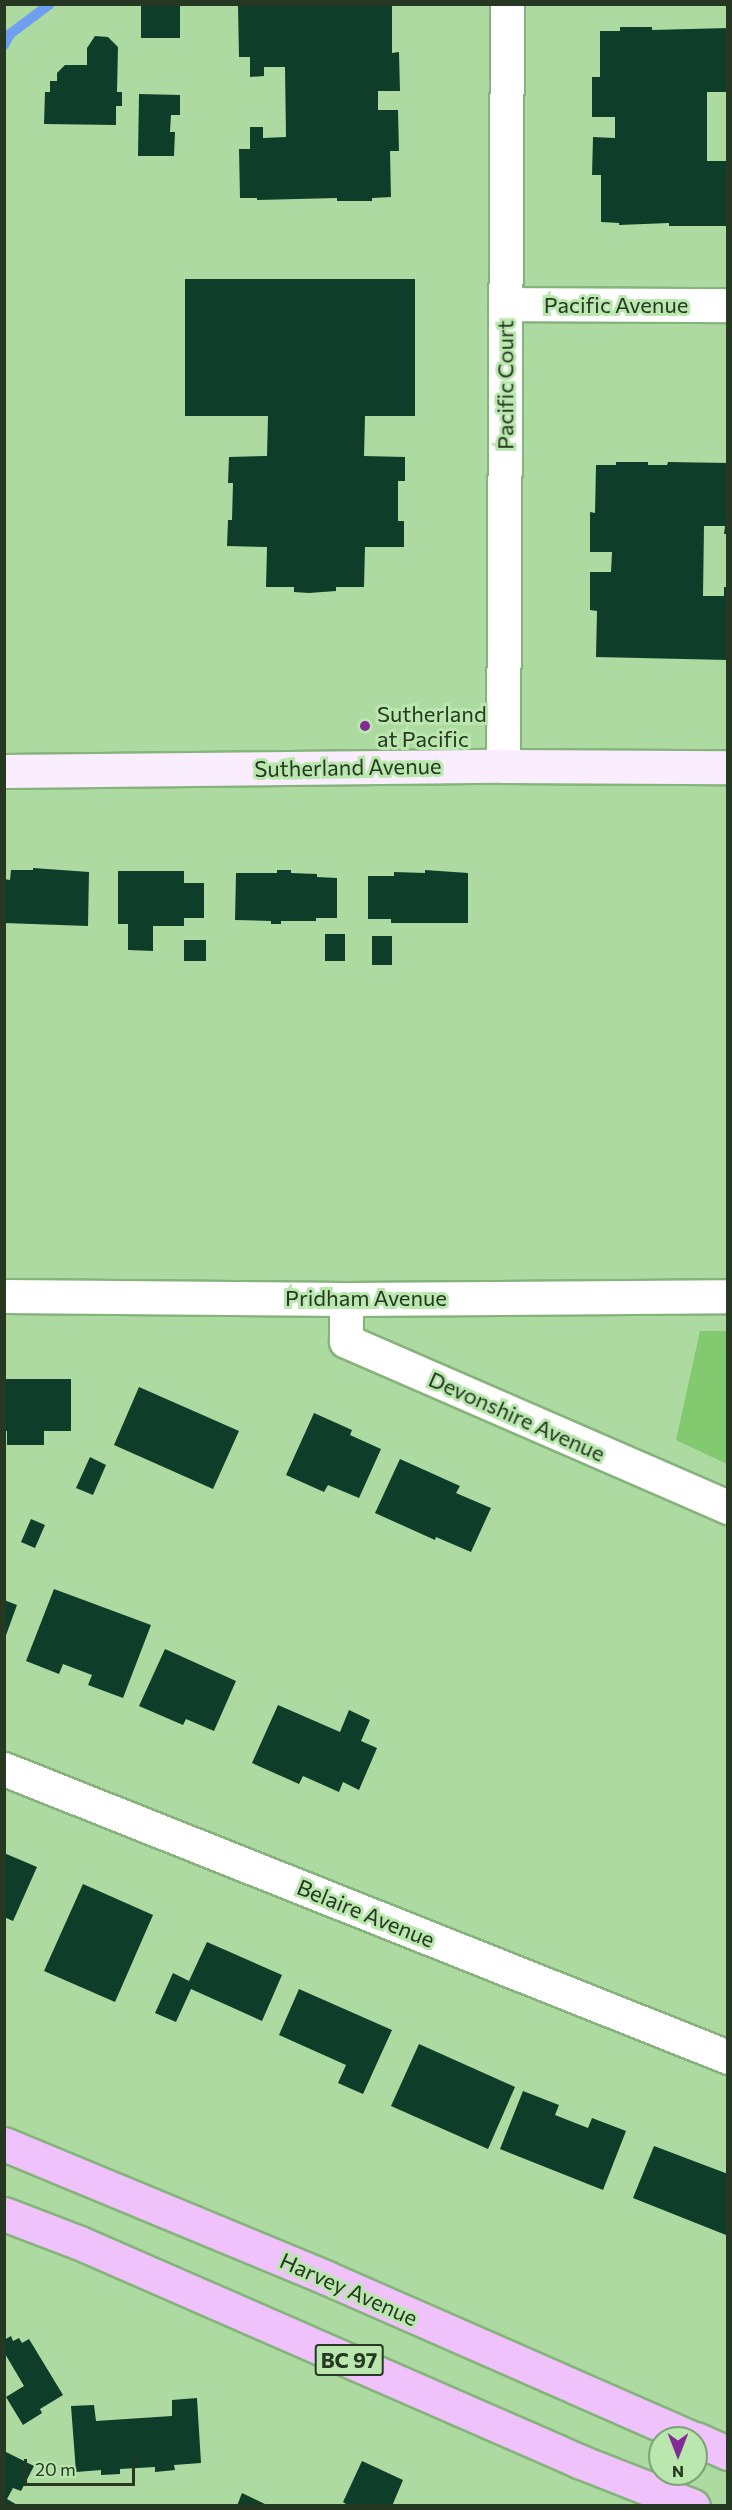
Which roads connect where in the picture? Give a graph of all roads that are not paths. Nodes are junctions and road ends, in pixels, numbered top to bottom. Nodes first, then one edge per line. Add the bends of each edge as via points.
1 (507, 4) edge
2 (505, 304) junction
3 (728, 305) edge
4 (502, 766) junction
5 (728, 767) edge
6 (4, 771) edge
7 (4, 1296) edge
8 (728, 1296) edge
9 (346, 1299) junction
10 (728, 1507) edge
11 (4, 1769) edge
12 (728, 2057) edge
13 (4, 2144) edge
14 (4, 2214) edge
15 (664, 2426) edge
16 (708, 2445) edge
17 (728, 2453) edge
18 (693, 2505) edge

1 - 2 street, Pacific Court
2 - 3 street, Pacific Avenue
2 - 4 street, Pacific Court
4 - 5 street, Sutherland Avenue
4 - 6 street, Sutherland Avenue
7 - 9 street, Pridham Avenue
8 - 9 street, Pridham Avenue
9 - 10 street, Devonshire Avenue via 346,1341
11 - 12 street, Belaire Avenue
13 - 15 highway, Harvey Avenue via 316,2273
14 - 18 highway, BC 97 via 91,2248 581,2462
16 - 17 highway, Harvey Avenue

